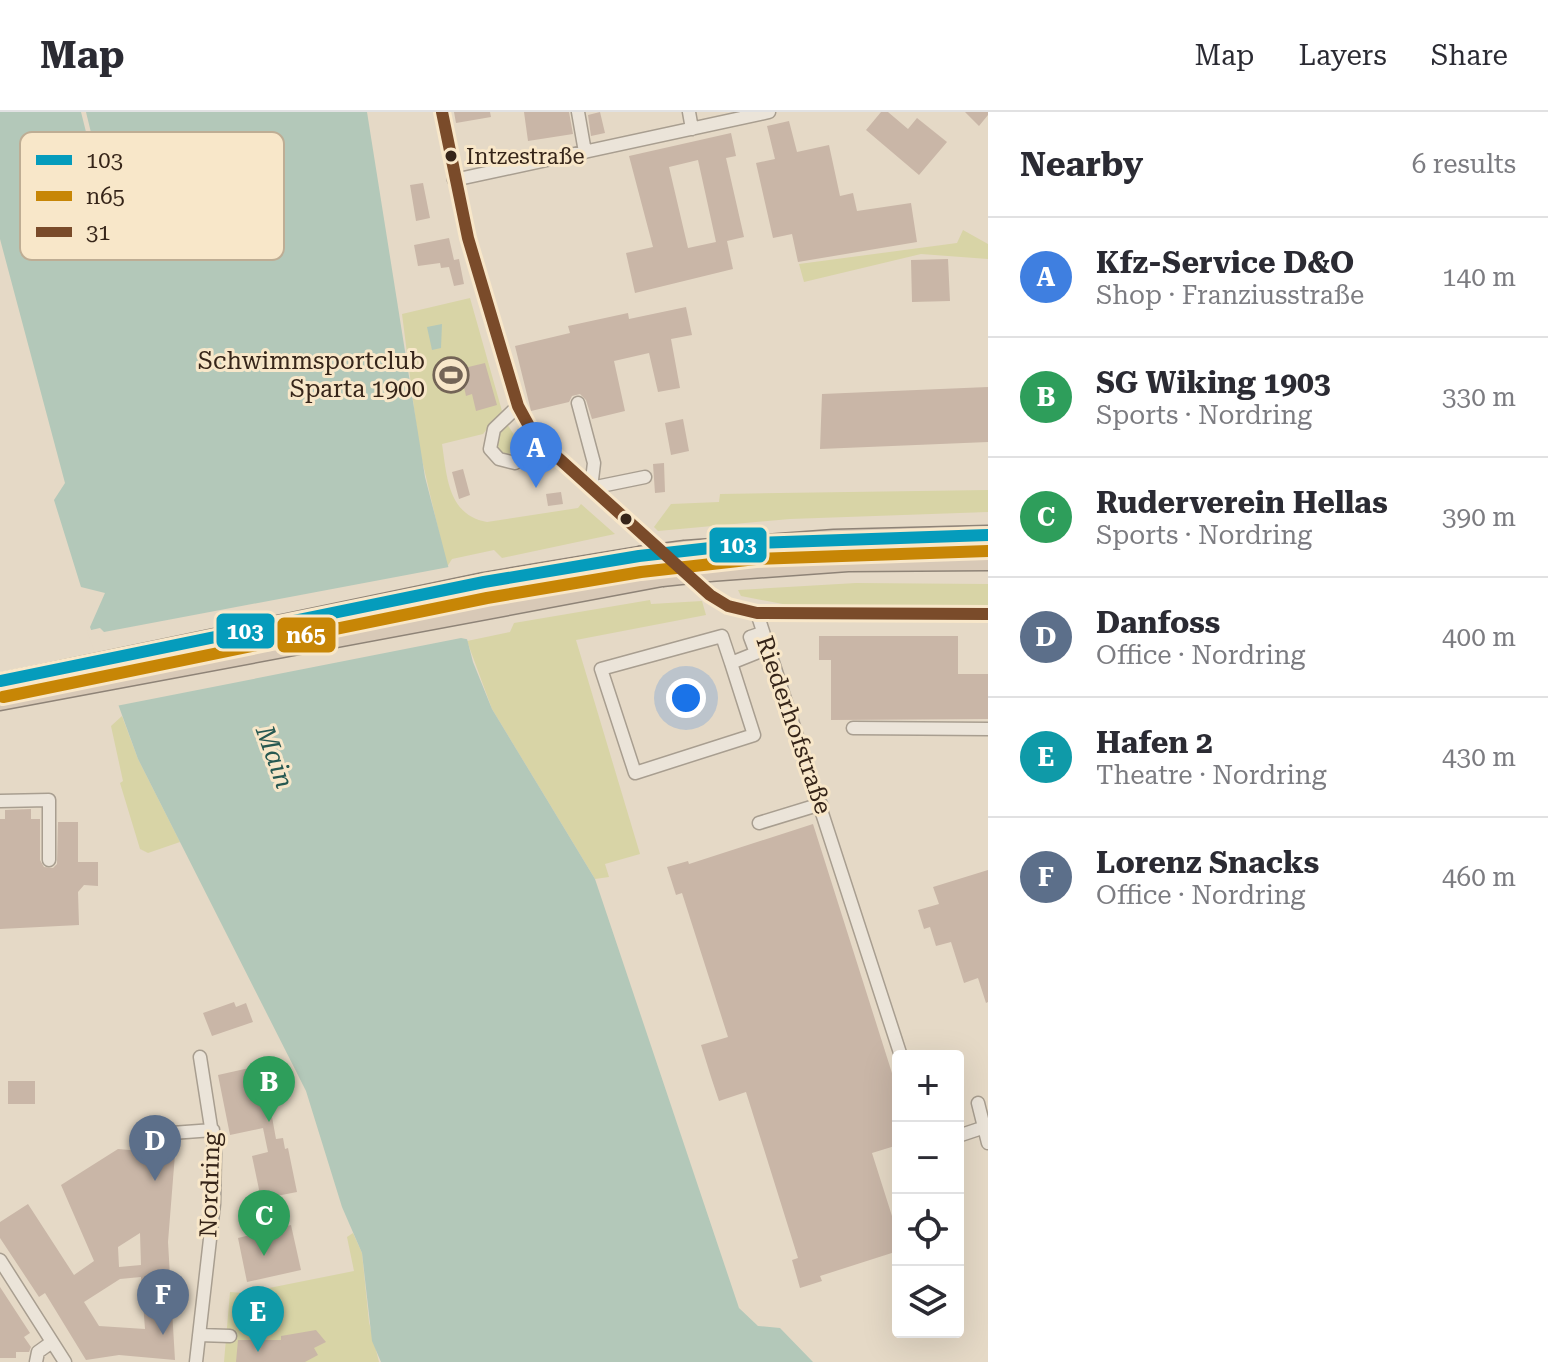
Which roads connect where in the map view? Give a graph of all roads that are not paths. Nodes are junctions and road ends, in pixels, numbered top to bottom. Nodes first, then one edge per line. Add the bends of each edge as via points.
1 (442, 112) edge
2 (578, 112) edge
3 (689, 112) edge
4 (769, 112) edge
5 (692, 129) junction
6 (585, 152) junction
7 (454, 180) junction
8 (578, 403) dead end
9 (518, 406) junction
10 (535, 437) junction
11 (645, 477) dead end
12 (591, 488) junction
13 (988, 535) edge
14 (988, 561) edge
15 (757, 613) junction
16 (988, 614) edge
17 (762, 633) junction
18 (731, 663) junction
19 (4, 682) edge
20 (0, 701) edge
21 (853, 728) dead end
22 (988, 729) edge
23 (0, 801) edge
24 (821, 804) junction
25 (759, 823) dead end
26 (49, 860) dead end
27 (899, 1050) edge
28 (200, 1057) dead end
29 (978, 1103) dead end
30 (984, 1121) edge
31 (213, 1130) junction
32 (964, 1133) edge
33 (158, 1134) dead end
34 (988, 1143) edge
35 (0, 1260) edge
36 (199, 1335) junction
37 (230, 1336) dead end
38 (52, 1342) junction
39 (36, 1362) edge
40 (65, 1362) edge
41 (196, 1362) edge

1 - 7 street
2 - 6 street
3 - 5 street
4 - 5 street
5 - 6 street
6 - 7 street
7 - 9 street
8 - 12 street via 594,463
9 - 10 street
9 - 10 street via 494,429 490,449 499,459 515,463
10 - 12 street
11 - 12 street
12 - 15 street via 710,595
13 - 19 highway, bridge via 834,539 639,556 484,582
14 - 20 highway, bridge via 848,562 662,577
15 - 16 street, Riederhofstraße
15 - 17 street, Riederhofstraße
17 - 18 street via 750,637 756,653
17 - 24 street, Riederhofstraße
18 - 18 street via 754,735 635,773 601,669 722,636
21 - 22 street
23 - 26 street via 49,800
24 - 25 street
24 - 27 street, Riederhofstraße
28 - 31 street, Nordring
29 - 30 street
30 - 32 street
30 - 34 street
31 - 33 street
31 - 36 street, Nordring via 214,1204
35 - 38 street
36 - 37 street
36 - 41 street, Nordring
38 - 39 street via 38,1352
38 - 40 street

